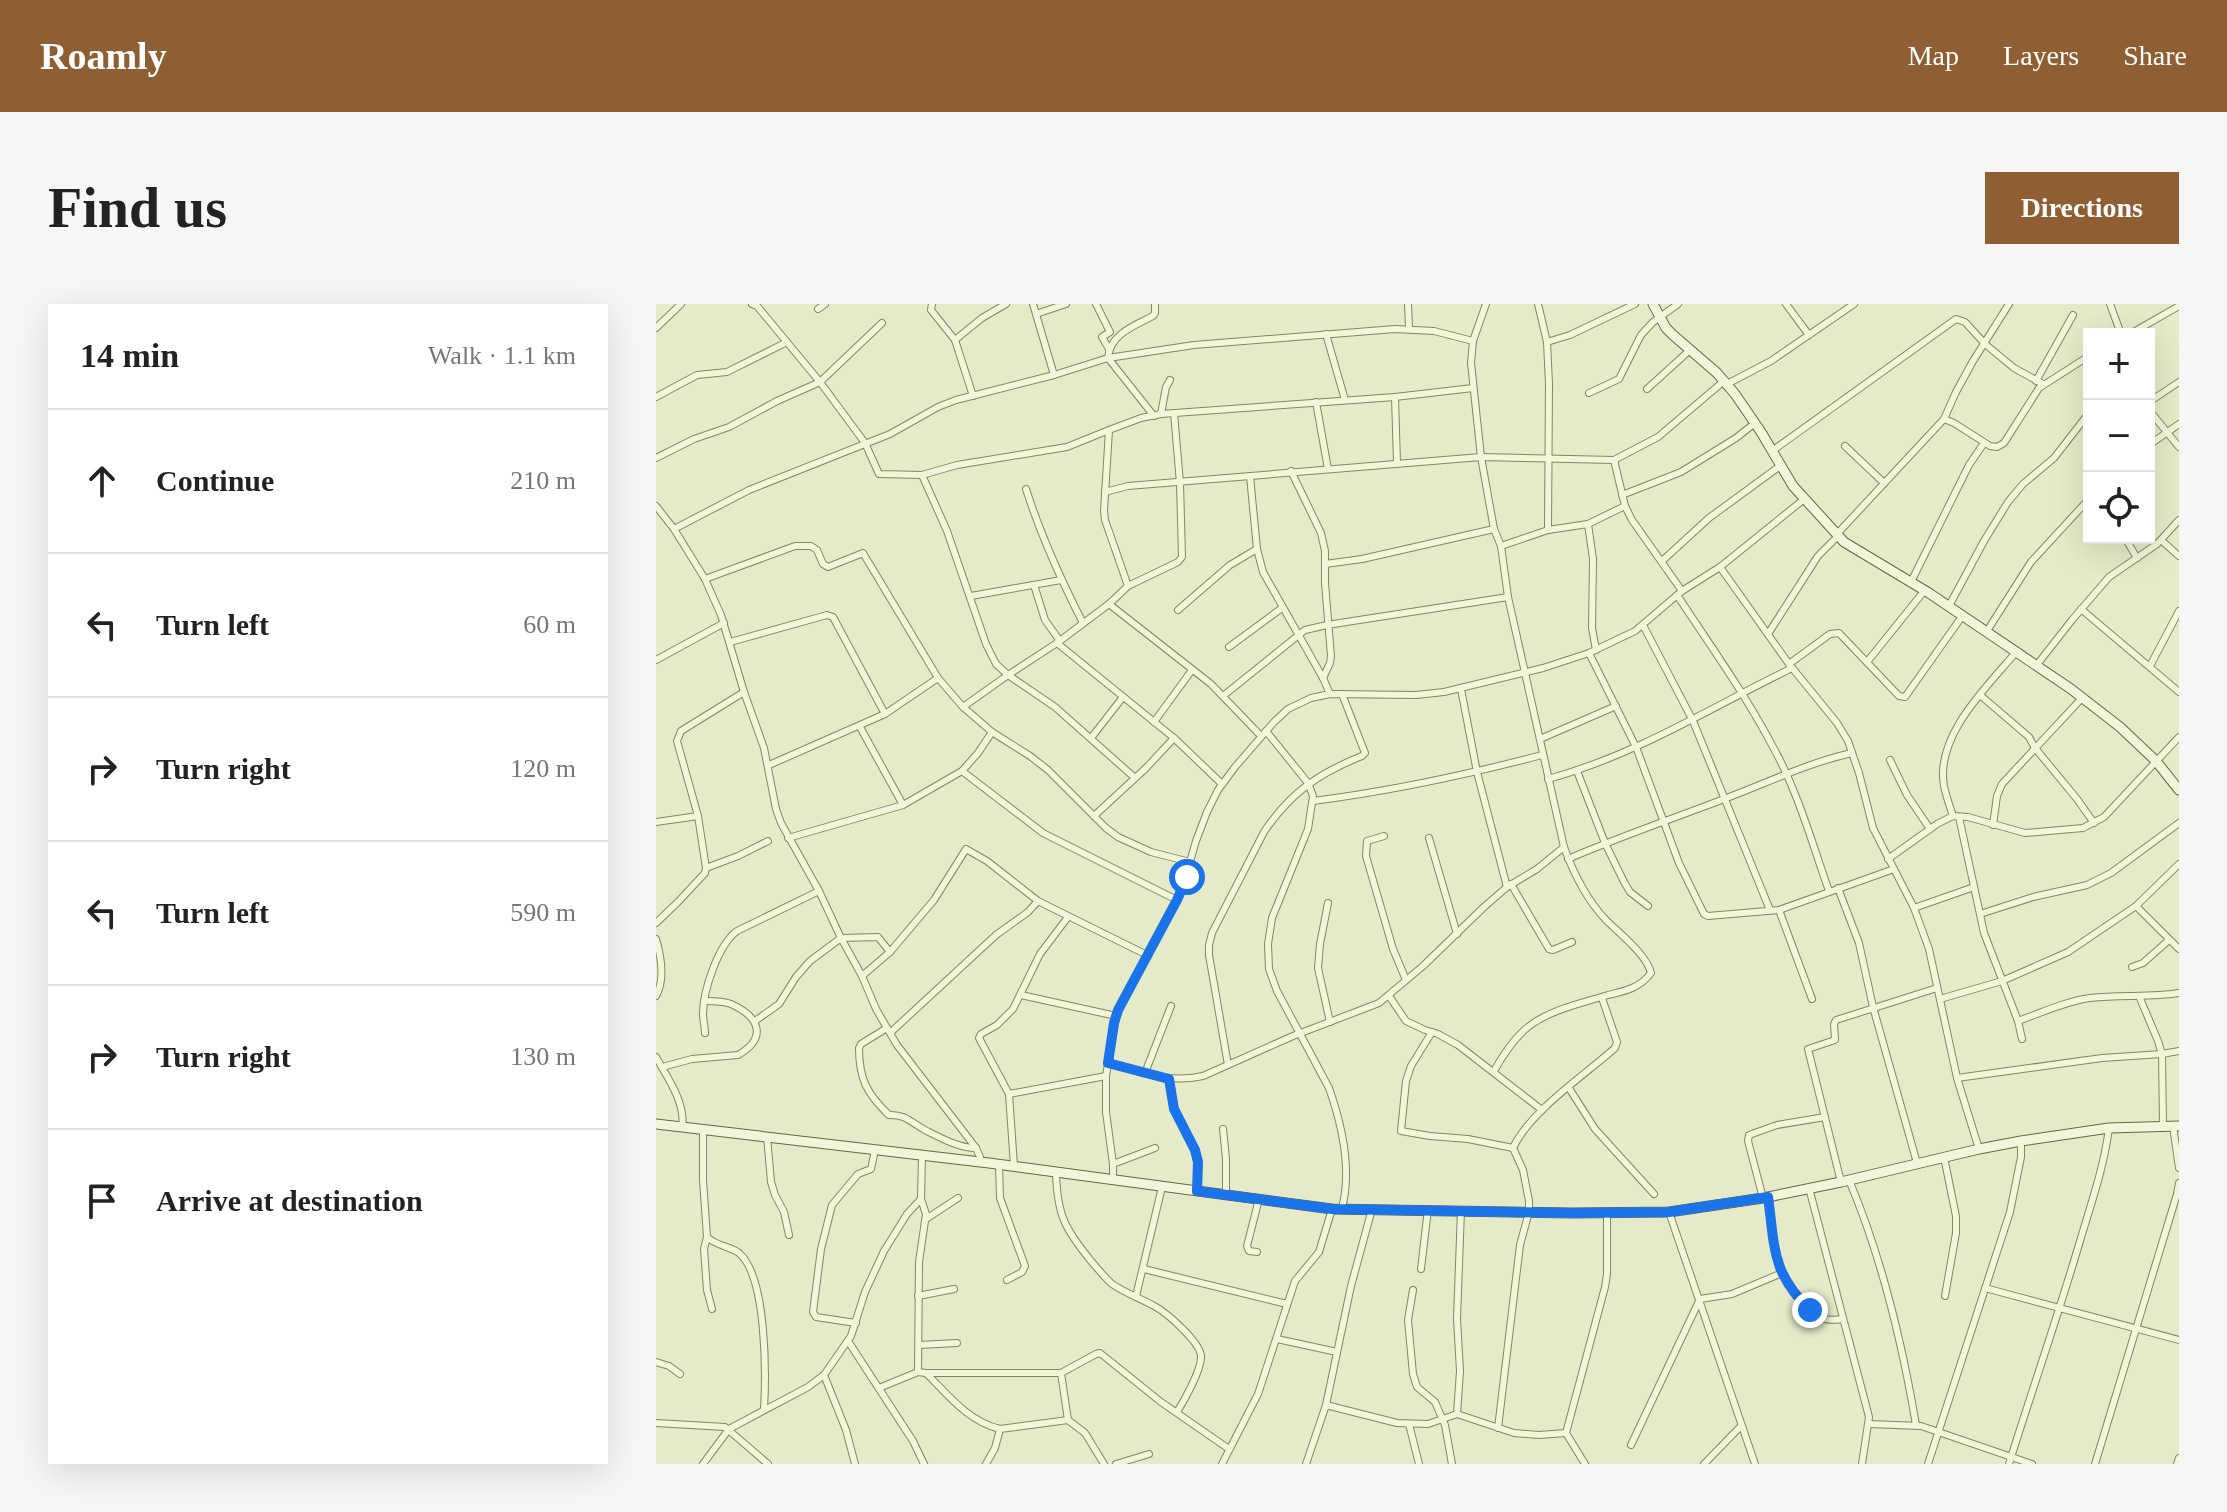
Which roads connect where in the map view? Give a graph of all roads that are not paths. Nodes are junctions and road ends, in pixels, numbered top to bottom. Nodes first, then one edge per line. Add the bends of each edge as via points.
1 (681, 304) edge
2 (932, 304) edge
3 (1006, 304) edge
4 (1033, 304) edge
5 (1066, 304) edge
6 (1096, 304) edge
7 (1155, 304) edge
8 (1408, 304) edge
9 (1486, 304) edge
10 (1538, 304) edge
11 (1635, 304) edge
12 (1653, 304) edge
13 (1678, 304) edge
14 (1786, 304) edge
15 (1854, 304) edge
16 (2009, 304) edge
17 (2110, 304) edge
18 (756, 305) edge
19 (2179, 306) edge
20 (1036, 314) junction
21 (2073, 315) dead end
22 (1660, 318) junction
23 (882, 323) dead end
24 (656, 328) edge
25 (1409, 328) junction
26 (2119, 328) edge
27 (2140, 328) edge
28 (1326, 334) junction
29 (1809, 335) junction
30 (955, 340) junction
31 (1473, 341) junction
32 (787, 342) junction
33 (1547, 342) junction
34 (1985, 344) junction
35 (1109, 349) junction
36 (1690, 350) junction
37 (1108, 358) junction
38 (2083, 359) edge
39 (1054, 375) junction
40 (1170, 380) dead end
41 (820, 382) junction
42 (1725, 382) junction
43 (2040, 382) junction
44 (2179, 382) edge
45 (1473, 388) junction
46 (1647, 389) dead end
47 (1589, 393) dead end
48 (973, 396) junction
49 (656, 397) edge
50 (1395, 397) junction
51 (1345, 400) junction
52 (2152, 400) edge
53 (1316, 402) junction
54 (1174, 413) junction
55 (1158, 415) junction
56 (2155, 417) edge
57 (1944, 419) junction
58 (2083, 420) edge
59 (1755, 423) junction
60 (2179, 424) edge
61 (1109, 430) junction
62 (2167, 432) junction
63 (2155, 441) edge
64 (865, 443) junction
65 (1984, 443) junction
66 (1845, 446) dead end
67 (2179, 447) edge
68 (1772, 451) junction
69 (1481, 457) junction
70 (656, 458) edge
71 (1548, 459) junction
72 (1614, 460) junction
73 (1397, 463) junction
74 (1780, 466) junction
75 (1328, 469) junction
76 (1291, 471) junction
77 (922, 475) junction
78 (1250, 476) junction
79 (1180, 483) junction
80 (1884, 483) junction
81 (1026, 489) dead end
82 (1105, 492) junction
83 (1622, 495) junction
84 (1803, 500) junction
85 (656, 506) edge
86 (1625, 506) junction
87 (2083, 506) edge
88 (2179, 520) edge
89 (1588, 524) junction
90 (674, 529) junction
91 (1494, 529) junction
92 (1548, 530) junction
93 (1837, 535) junction
94 (2161, 540) junction
95 (2129, 544) edge
96 (1501, 546) junction
97 (1257, 549) junction
98 (2179, 556) edge
99 (2137, 558) junction
100 (1662, 561) junction
101 (1325, 564) junction
102 (1720, 567) junction
103 (705, 579) junction
104 (1061, 580) junction
105 (1911, 582) junction
106 (1034, 585) junction
107 (1128, 586) junction
108 (1925, 590) junction
109 (1680, 593) junction
110 (971, 596) junction
111 (1508, 597) junction
112 (1109, 604) junction
113 (1949, 606) junction
114 (1282, 608) junction
115 (2081, 609) junction
116 (1178, 610) dead end
117 (2179, 611) edge
118 (1963, 615) junction
119 (724, 623) junction
120 (1083, 623) junction
121 (1327, 625) junction
122 (1643, 625) junction
123 (1987, 631) junction
124 (1768, 634) junction
125 (1298, 635) junction
126 (730, 642) junction
127 (1059, 642) junction
128 (1229, 647) dead end
129 (1592, 651) junction
130 (2017, 651) junction
131 (656, 660) edge
132 (1867, 662) junction
133 (1791, 666) junction
134 (2036, 666) junction
135 (2150, 666) junction
136 (1192, 670) junction
137 (1526, 672) junction
138 (1008, 675) junction
139 (938, 678) junction
140 (1323, 678) junction
141 (1461, 689) junction
142 (744, 692) junction
143 (2179, 692) edge
144 (1741, 693) junction
145 (1330, 694) junction
146 (1342, 694) junction
147 (1980, 695) junction
148 (1223, 696) junction
149 (1123, 697) junction
150 (2082, 698) junction
151 (1616, 706) junction
152 (963, 707) junction
153 (885, 714) junction
154 (1693, 721) junction
155 (1154, 722) junction
156 (860, 727) junction
157 (992, 732) junction
158 (1264, 733) junction
159 (2179, 737) edge
160 (1091, 738) junction
161 (1174, 738) junction
162 (1540, 739) junction
163 (1636, 747) junction
164 (2035, 748) junction
165 (1852, 753) junction
166 (1542, 755) junction
167 (1890, 760) dead end
168 (2156, 761) junction
169 (769, 765) junction
170 (962, 771) junction
171 (1577, 771) junction
172 (1477, 772) junction
173 (1786, 774) junction
174 (1135, 778) junction
175 (1548, 779) junction
176 (1308, 783) junction
177 (1222, 784) junction
178 (2179, 790) edge
179 (1726, 799) junction
180 (1313, 801) junction
181 (903, 805) junction
182 (698, 816) junction
183 (1094, 816) junction
184 (1956, 817) junction
185 (656, 822) edge
186 (1664, 822) junction
187 (2094, 823) junction
188 (2179, 823) edge
189 (1993, 825) junction
190 (1930, 829) junction
191 (1384, 836) dead end
192 (788, 838) junction
193 (1429, 838) dead end
194 (768, 841) dead end
195 (1605, 843) junction
196 (1564, 847) junction
197 (1568, 859) junction
198 (1888, 859) junction
199 (1190, 862) junction
200 (2179, 864) edge
201 (706, 868) junction
202 (1894, 869) junction
203 (1509, 886) junction
204 (1974, 887) junction
205 (1838, 888) junction
206 (819, 891) junction
207 (1829, 891) junction
208 (1177, 900) junction
209 (1038, 901) junction
210 (1328, 903) dead end
211 (1648, 906) dead end
212 (2136, 906) junction
213 (1914, 908) junction
214 (1770, 910) junction
215 (1779, 910) junction
216 (1980, 914) junction
217 (1068, 917) junction
218 (656, 923) edge
219 (1457, 934) junction
220 (841, 938) junction
221 (656, 939) edge
222 (2169, 940) junction
223 (1572, 942) dead end
224 (2179, 949) edge
225 (890, 952) junction
226 (1147, 955) junction
227 (2132, 967) dead end
228 (862, 976) junction
229 (1406, 980) junction
230 (2002, 981) junction
231 (1937, 988) junction
232 (2179, 993) edge
233 (1021, 995) junction
234 (656, 996) edge
235 (1389, 996) junction
236 (2139, 996) junction
237 (1602, 998) junction
238 (1812, 999) dead end
239 (1940, 999) junction
240 (705, 1001) junction
241 (1171, 1006) dead end
242 (1873, 1007) junction
243 (1116, 1016) junction
244 (755, 1021) junction
245 (2018, 1021) junction
246 (1330, 1022) junction
247 (889, 1031) junction
248 (1432, 1032) junction
249 (705, 1033) dead end
250 (1300, 1033) junction
251 (2022, 1039) dead end
252 (2179, 1051) edge
253 (2162, 1054) junction
254 (658, 1061) edge
255 (1108, 1063) junction
256 (1228, 1065) junction
257 (1494, 1071) junction
258 (1145, 1073) junction
259 (1106, 1076) junction
260 (1957, 1078) junction
261 (1169, 1079) junction
262 (1569, 1088) junction
263 (1009, 1094) junction
264 (1542, 1110) junction
265 (1825, 1117) junction
266 (656, 1124) edge
267 (2172, 1126) edge
268 (682, 1127) junction
269 (2109, 1128) junction
270 (703, 1129) junction
271 (1223, 1129) dead end
272 (767, 1136) junction
273 (2021, 1141) junction
274 (976, 1148) junction
275 (1155, 1148) dead end
276 (1513, 1148) junction
277 (1979, 1149) junction
278 (875, 1150) junction
279 (922, 1156) junction
280 (1944, 1157) junction
281 (978, 1162) junction
282 (1917, 1163) junction
283 (999, 1164) junction
284 (1113, 1164) junction
285 (1014, 1166) junction
286 (2179, 1168) edge
287 (1056, 1172) junction
288 (1113, 1180) junction
289 (1845, 1181) junction
290 (2179, 1183) edge
291 (1162, 1187) junction
292 (1809, 1188) junction
293 (1197, 1191) junction
294 (1226, 1194) junction
295 (1654, 1194) dead end
296 (1766, 1197) junction
297 (958, 1198) dead end
298 (921, 1199) junction
299 (1259, 1199) junction
300 (1337, 1208) junction
301 (1372, 1209) junction
302 (1428, 1209) junction
303 (1461, 1210) junction
304 (1529, 1212) junction
305 (1607, 1212) junction
306 (1669, 1212) junction
307 (926, 1219) junction
308 (789, 1235) dead end
309 (707, 1237) junction
310 (1257, 1252) dead end
311 (1144, 1269) junction
312 (1421, 1269) dead end
313 (1782, 1273) junction
314 (1007, 1280) dead end
315 (1985, 1288) junction
316 (954, 1289) dead end
317 (1413, 1290) dead end
318 (918, 1296) junction
319 (1136, 1296) junction
320 (1945, 1296) dead end
321 (1700, 1299) junction
322 (1287, 1304) junction
323 (2060, 1307) junction
324 (712, 1309) dead end
325 (1843, 1319) junction
326 (856, 1323) junction
327 (2136, 1328) junction
328 (1277, 1339) junction
329 (2179, 1340) edge
330 (848, 1341) junction
331 (957, 1343) dead end
332 (919, 1345) junction
333 (1337, 1352) junction
334 (656, 1362) edge
335 (922, 1373) junction
336 (1061, 1373) junction
337 (680, 1374) dead end
338 (824, 1375) junction
339 (879, 1388) junction
340 (1326, 1405) junction
341 (764, 1409) junction
342 (1177, 1412) junction
343 (1457, 1414) junction
344 (1068, 1420) junction
345 (1442, 1420) junction
346 (656, 1423) edge
347 (1409, 1424) junction
348 (1869, 1424) junction
349 (1916, 1425) junction
350 (1741, 1426) junction
351 (1498, 1428) junction
352 (729, 1429) junction
353 (1000, 1429) junction
354 (1566, 1433) junction
355 (1937, 1433) junction
356 (1631, 1445) dead end
357 (1229, 1449) junction
358 (1149, 1454) dead end
359 (2179, 1458) edge
360 (2010, 1461) edge
361 (703, 1464) edge
362 (768, 1464) edge
363 (855, 1464) edge
364 (924, 1464) edge
365 (986, 1464) edge
366 (1104, 1464) edge
367 (1116, 1464) edge
368 (1222, 1464) edge
369 (1306, 1464) edge
370 (1419, 1464) edge
371 (1452, 1464) edge
372 (1585, 1464) edge
373 (1704, 1464) edge
374 (1755, 1464) edge
375 (1862, 1464) edge
376 (1928, 1464) edge
377 (2032, 1464) edge
378 (2095, 1464) edge
379 (2177, 1464) edge

1 - 24 street
2 - 30 street via 931,310
3 - 30 street
4 - 20 street
5 - 20 street
6 - 35 street via 1110,332 1102,337
7 - 35 street via 1153,316 1118,335
8 - 25 street
9 - 31 street
10 - 33 street
11 - 33 street
12 - 22 street
13 - 22 street
14 - 29 street
15 - 29 street
16 - 34 street
17 - 26 street
18 - 32 street
19 - 27 street
20 - 39 street
21 - 43 street
22 - 36 street
22 - 47 street via 1635,343 1619,379
23 - 41 street
25 - 28 street
25 - 31 street
28 - 37 street
28 - 51 street
29 - 42 street via 1771,361
30 - 48 street
31 - 45 street
32 - 41 street
32 - 49 street via 727,372 697,375
33 - 71 street
34 - 43 street
34 - 57 street
34 - 68 street via 1956,319
35 - 37 street
36 - 42 street
36 - 46 street
37 - 39 street
37 - 55 street
38 - 43 street
39 - 48 street
40 - 55 street
41 - 64 street
41 - 70 street
42 - 59 street
42 - 72 street via 1658,437
43 - 65 street via 2004,443
44 - 52 street
45 - 50 street
45 - 69 street
48 - 64 street
50 - 51 street
50 - 73 street
51 - 53 street
53 - 54 street
53 - 75 street
54 - 55 street
54 - 79 street
55 - 61 street
56 - 62 street
57 - 65 street
57 - 80 street
58 - 113 street via 2008,502
59 - 68 street
59 - 83 street via 1681,472
60 - 62 street
61 - 77 street via 1067,447
61 - 82 street
62 - 63 street
62 - 67 street
64 - 77 street via 879,474
64 - 90 street via 749,490
65 - 105 street
66 - 80 street
68 - 74 street
69 - 71 street
69 - 73 street
69 - 91 street
71 - 72 street
71 - 92 street
72 - 83 street
73 - 75 street
74 - 84 street
74 - 100 street via 1709,518
75 - 76 street
76 - 78 street
76 - 101 street via 1321,533
77 - 110 street
78 - 79 street
78 - 97 street
79 - 82 street
79 - 107 street via 1182,557
80 - 93 street
81 - 104 street
82 - 107 street via 1105,520
83 - 86 street
84 - 93 street
84 - 102 street
85 - 90 street
86 - 89 street
86 - 100 street
87 - 123 street via 2031,562
88 - 94 street
89 - 92 street
89 - 129 street
90 - 103 street
91 - 96 street
91 - 101 street
92 - 96 street
93 - 105 street
93 - 124 street
94 - 98 street
94 - 99 street
95 - 99 street
96 - 111 street
97 - 114 street
97 - 116 street
99 - 115 street via 2109,577
100 - 109 street
101 - 121 street
102 - 109 street
102 - 124 street
103 - 119 street
103 - 139 street via 795,546 811,546 828,567 863,553
104 - 106 street
104 - 120 street
105 - 108 street
106 - 110 street
106 - 127 street
107 - 112 street
108 - 113 street
108 - 132 street
109 - 122 street
109 - 144 street
110 - 138 street via 989,654
111 - 121 street
111 - 137 street
112 - 120 street
112 - 136 street
113 - 118 street
114 - 125 street
114 - 128 street
115 - 134 street
115 - 135 street
117 - 135 street
118 - 123 street
118 - 132 street via 1905,697
119 - 126 street
119 - 131 street
120 - 127 street
121 - 125 street
121 - 140 street via 1330,663
122 - 129 street
122 - 154 street
123 - 130 street
124 - 133 street
125 - 140 street
125 - 148 street
126 - 142 street
126 - 153 street via 833,617
127 - 138 street
127 - 149 street
129 - 137 street
129 - 151 street
130 - 134 street
130 - 147 street
132 - 133 street via 1835,633
133 - 144 street
133 - 165 street via 1837,723
134 - 150 street
135 - 143 street
136 - 148 street
136 - 155 street
137 - 141 street
137 - 162 street
138 - 152 street
138 - 160 street
139 - 152 street
139 - 153 street
140 - 145 street
141 - 146 street via 1416,695
141 - 172 street
142 - 169 street
142 - 182 street via 677,736
144 - 154 street
144 - 173 street
145 - 146 street
145 - 158 street via 1288,709
146 - 176 street via 1365,753
147 - 164 street
147 - 184 street via 1958,724 1946,755 1944,786
148 - 158 street
149 - 155 street
149 - 160 street
150 - 164 street
150 - 168 street
151 - 162 street
151 - 163 street
152 - 157 street
153 - 156 street
154 - 163 street
154 - 179 street
155 - 161 street
156 - 169 street
156 - 181 street
157 - 170 street
157 - 183 street via 1048,770
158 - 176 street
158 - 177 street
159 - 168 street
160 - 174 street
161 - 174 street
161 - 177 street
162 - 166 street
163 - 171 street
163 - 186 street
164 - 187 street
164 - 189 street via 1999,790
165 - 173 street
165 - 198 street via 1873,828
166 - 172 street
166 - 175 street
167 - 190 street
168 - 178 street
168 - 187 street
169 - 192 street via 777,815
170 - 181 street
170 - 208 street via 1043,833
171 - 175 street
171 - 195 street
172 - 180 street
172 - 203 street
173 - 179 street
173 - 207 street
174 - 183 street
175 - 196 street
176 - 180 street
176 - 256 street via 1264,832 1212,933 1209,955
177 - 199 street
179 - 186 street
179 - 214 street
180 - 250 street via 1268,944 1269,969
181 - 192 street
182 - 185 street
182 - 201 street
183 - 199 street via 1132,844
184 - 189 street
184 - 190 street
184 - 204 street
186 - 195 street
186 - 214 street via 1704,914
187 - 189 street via 2025,833
188 - 216 street via 2087,885
190 - 198 street
191 - 229 street via 1367,841 1366,856
192 - 206 street
193 - 219 street
194 - 201 street
195 - 197 street
195 - 211 street via 1630,892
196 - 197 street
196 - 203 street
197 - 237 street via 1606,920 1651,969 1640,985
198 - 202 street
199 - 208 street
200 - 212 street
201 - 218 street
202 - 205 street
202 - 213 street
203 - 219 street
203 - 223 street via 1549,949
204 - 213 street
204 - 216 street
205 - 207 street
205 - 242 street via 1859,943
206 - 220 street
206 - 240 street via 730,936 709,979
207 - 215 street
208 - 226 street
209 - 217 street
209 - 225 street via 966,849 942,889
209 - 247 street
210 - 246 street via 1318,968
212 - 222 street
212 - 230 street via 2068,952
213 - 231 street
214 - 215 street
215 - 238 street
216 - 230 street
217 - 226 street
217 - 233 street via 1040,954
219 - 229 street
220 - 225 street via 878,937
220 - 228 street
220 - 244 street via 810,961 779,1004
221 - 234 street via 661,988
222 - 224 street
222 - 227 street
225 - 228 street
226 - 243 street
228 - 247 street
229 - 235 street
230 - 239 street
230 - 245 street
231 - 239 street
231 - 242 street
232 - 236 street
233 - 243 street
233 - 263 street via 979,1038
235 - 246 street
235 - 248 street via 1406,1021
236 - 245 street via 2080,999
236 - 253 street
237 - 257 street via 1529,1026
237 - 262 street via 1617,1045
239 - 260 street
240 - 244 street via 732,1005
240 - 249 street
241 - 258 street
242 - 265 street via 1836,1020 1835,1040 1807,1051
242 - 282 street
243 - 255 street
244 - 254 street via 757,1031 742,1054
245 - 251 street
246 - 250 street
247 - 274 street
247 - 274 street via 859,1048 870,1095 889,1115 901,1115 961,1146
248 - 257 street
248 - 276 street via 1406,1081 1401,1131
250 - 256 street
250 - 300 street via 1329,1088 1341,1125 1345,1198
252 - 253 street
253 - 260 street
253 - 267 street
254 - 268 street via 681,1108
255 - 258 street
255 - 259 street
256 - 261 street via 1203,1076
257 - 264 street
258 - 261 street
259 - 263 street
259 - 284 street
260 - 277 street
261 - 293 street via 1174,1109 1195,1150
262 - 264 street
262 - 295 street via 1595,1129
263 - 285 street
264 - 276 street
265 - 289 street
265 - 296 street via 1749,1135
266 - 268 street
267 - 269 street
267 - 286 street
268 - 270 street
269 - 273 street
269 - 323 street
270 - 272 street
270 - 309 street
271 - 294 street
272 - 278 street
272 - 308 street via 771,1182
273 - 277 street
273 - 315 street via 2010,1212
274 - 281 street
275 - 284 street
276 - 304 street via 1523,1170
277 - 280 street
278 - 279 street
278 - 326 street via 871,1169 858,1174 832,1205 817,1270 813,1315
279 - 281 street
279 - 298 street
280 - 282 street
280 - 320 street via 1956,1216
281 - 283 street
282 - 289 street
283 - 285 street
283 - 314 street via 1000,1198 1025,1266
284 - 288 street
285 - 287 street
287 - 288 street
287 - 319 street via 1069,1235 1113,1284
288 - 291 street
289 - 292 street
289 - 349 street via 1866,1219 1890,1298
290 - 327 street
291 - 293 street
291 - 311 street
292 - 296 street
292 - 325 street
293 - 294 street
294 - 299 street
296 - 306 street
296 - 313 street
297 - 307 street
298 - 307 street
298 - 326 street via 874,1270
299 - 300 street
299 - 310 street via 1247,1246
300 - 301 street
300 - 322 street via 1319,1252 1295,1281
301 - 302 street
301 - 333 street
302 - 303 street
302 - 312 street
303 - 304 street
303 - 343 street
304 - 305 street
304 - 351 street via 1518,1255
305 - 306 street
305 - 354 street via 1605,1287
306 - 321 street
307 - 318 street
309 - 324 street
309 - 341 street via 737,1251 752,1274 764,1331
311 - 319 street
311 - 322 street
313 - 321 street via 1732,1294
313 - 325 street via 1819,1318
315 - 323 street
315 - 355 street
316 - 318 street
317 - 345 street via 1408,1320 1413,1374
318 - 332 street
319 - 342 street via 1160,1309 1199,1348 1200,1362
321 - 350 street
321 - 356 street
322 - 328 street
323 - 327 street
323 - 360 street
325 - 348 street
326 - 330 street
327 - 329 street
327 - 378 street
328 - 333 street
328 - 357 street via 1258,1394
330 - 338 street
330 - 339 street
331 - 332 street
332 - 335 street
333 - 340 street
334 - 337 street
335 - 336 street
335 - 339 street
335 - 353 street via 972,1419
336 - 342 street via 1100,1353
336 - 344 street
338 - 341 street
338 - 363 street
339 - 364 street
340 - 347 street
340 - 369 street
341 - 352 street
342 - 357 street
343 - 345 street
343 - 351 street
344 - 353 street
344 - 366 street via 1085,1433
345 - 347 street
345 - 371 street
346 - 352 street
347 - 370 street
348 - 349 street
348 - 375 street
349 - 355 street
350 - 373 street
350 - 374 street
351 - 354 street via 1526,1435
352 - 361 street
352 - 362 street
353 - 365 street
354 - 372 street
355 - 360 street
355 - 376 street
357 - 368 street
358 - 367 street
359 - 379 street
360 - 377 street

